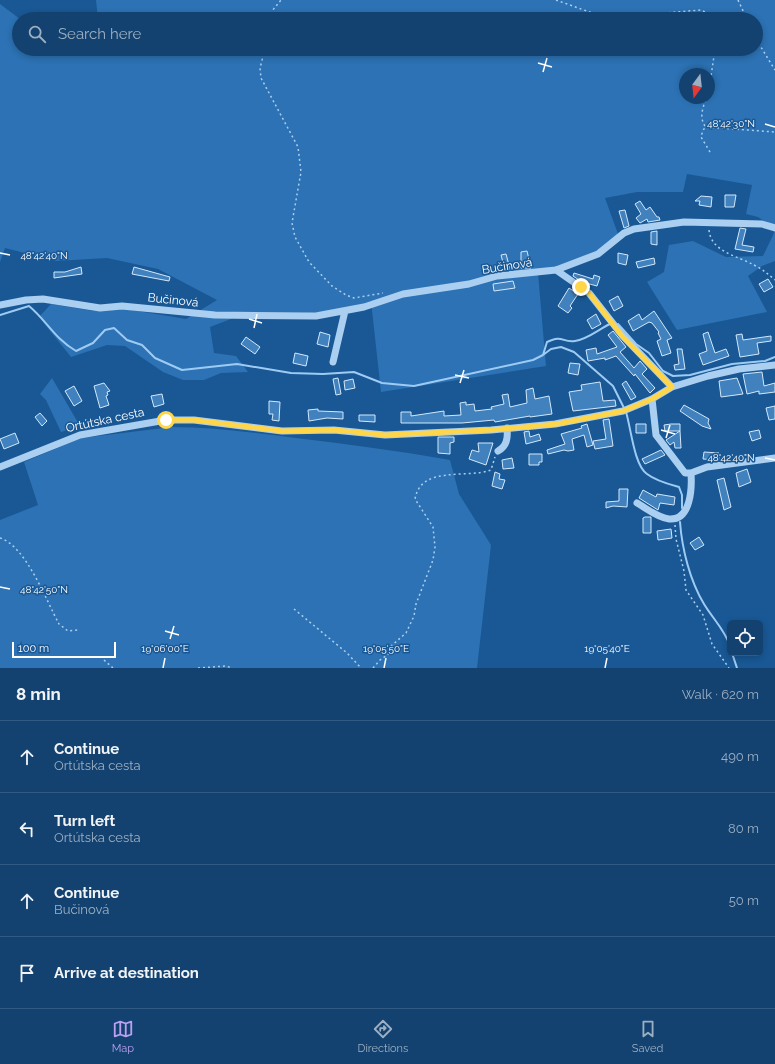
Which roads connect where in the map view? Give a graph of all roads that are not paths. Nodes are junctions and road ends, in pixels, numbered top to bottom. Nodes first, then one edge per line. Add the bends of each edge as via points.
1 (775, 228) edge
2 (556, 270) junction
3 (0, 305) edge
4 (345, 311) junction
5 (333, 362) dead end
6 (775, 365) edge
7 (672, 387) junction
8 (652, 399) junction
9 (507, 428) junction
10 (498, 451) road end
11 (775, 458) edge
12 (0, 467) edge
13 (691, 473) junction
14 (637, 504) dead end

1 - 2 street, Bučinová via 762,224 668,224 634,229 624,233 598,254
2 - 4 street, Bučinová via 497,276 469,284 403,294
2 - 7 street via 589,293 612,324
3 - 4 street, Bučinová via 43,299 100,308 122,306 215,315 316,316
4 - 5 street
6 - 7 street, Ortútska cesta via 739,369
7 - 8 street, Ortútska cesta
8 - 9 street, Ortútska cesta via 625,410 557,424
8 - 13 street via 656,435 685,473
9 - 10 street via 507,440
9 - 12 street, Ortútska cesta via 385,435 334,430 282,431 194,420 166,420 80,435
11 - 13 street via 707,467
13 - 14 street via 688,504 685,511 676,517 667,519

